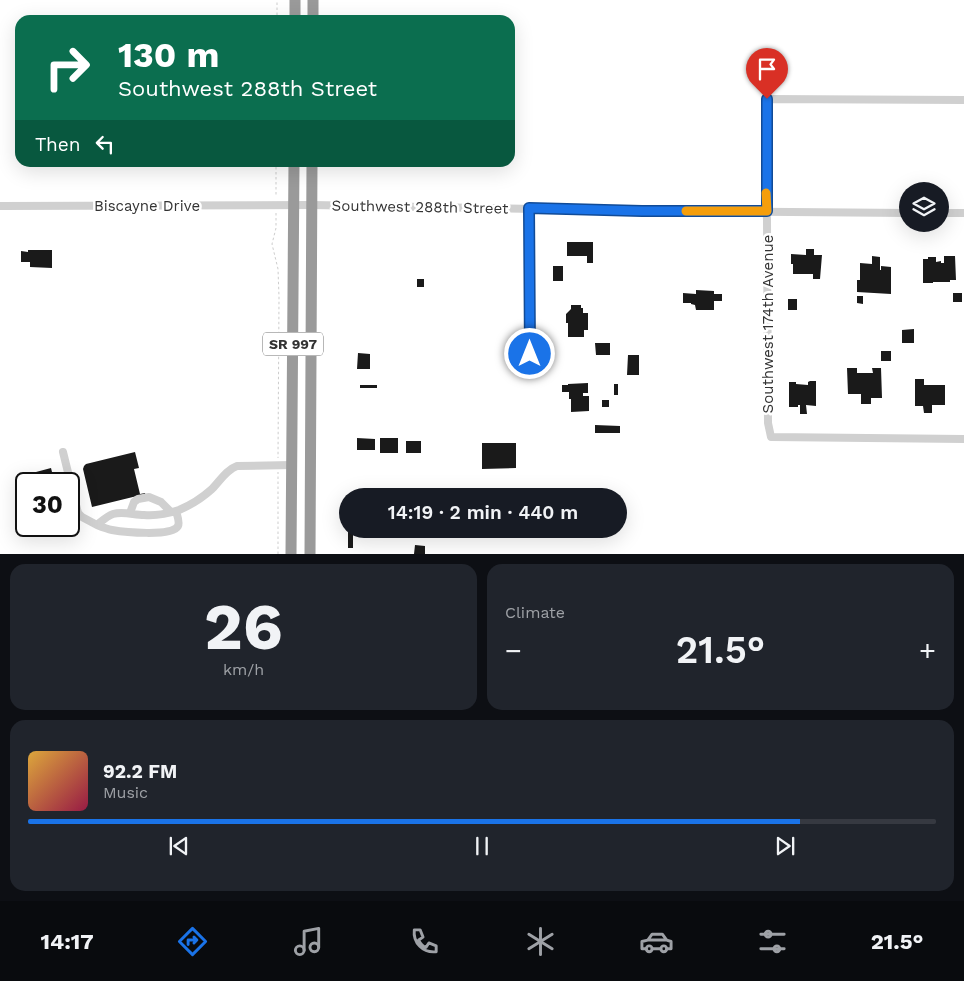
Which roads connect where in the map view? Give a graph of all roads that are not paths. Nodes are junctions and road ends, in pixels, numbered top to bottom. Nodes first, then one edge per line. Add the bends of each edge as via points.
1 (295, 0) edge
2 (314, 0) edge
3 (295, 15) edge
4 (313, 15) edge
5 (964, 100) edge
6 (294, 167) edge
7 (312, 167) edge
8 (312, 205) junction
9 (0, 206) edge
10 (293, 206) junction
11 (529, 208) junction
12 (767, 211) junction
13 (899, 213) edge
14 (949, 213) edge
15 (964, 213) edge
16 (530, 354) dead end
17 (964, 440) edge
18 (63, 452) dead end
19 (292, 465) junction
20 (174, 511) junction
21 (130, 513) junction
22 (97, 525) junction
23 (291, 554) edge
24 (310, 554) edge

1 - 3 highway
2 - 4 highway
5 - 12 street, Southwest 174th Avenue via 767,99
6 - 10 highway, SR 997
7 - 8 highway, SR 997
8 - 10 street, Southwest 288th Street
8 - 11 street, Southwest 288th Street
8 - 24 highway, SR 997
9 - 10 street, Biscayne Drive
10 - 19 highway, SR 997
11 - 12 street, Southwest 288th Street
11 - 16 street
12 - 13 street, Southwest 288th Street
12 - 17 street, Southwest 174th Avenue via 768,423 771,437
14 - 15 street
18 - 22 street via 77,510 82,517
19 - 20 street via 234,467 204,496
19 - 23 highway, SR 997
20 - 21 street via 149,516
20 - 21 street via 149,497 134,502
20 - 22 street via 179,523 171,531 142,533 110,530
21 - 22 street via 114,514

